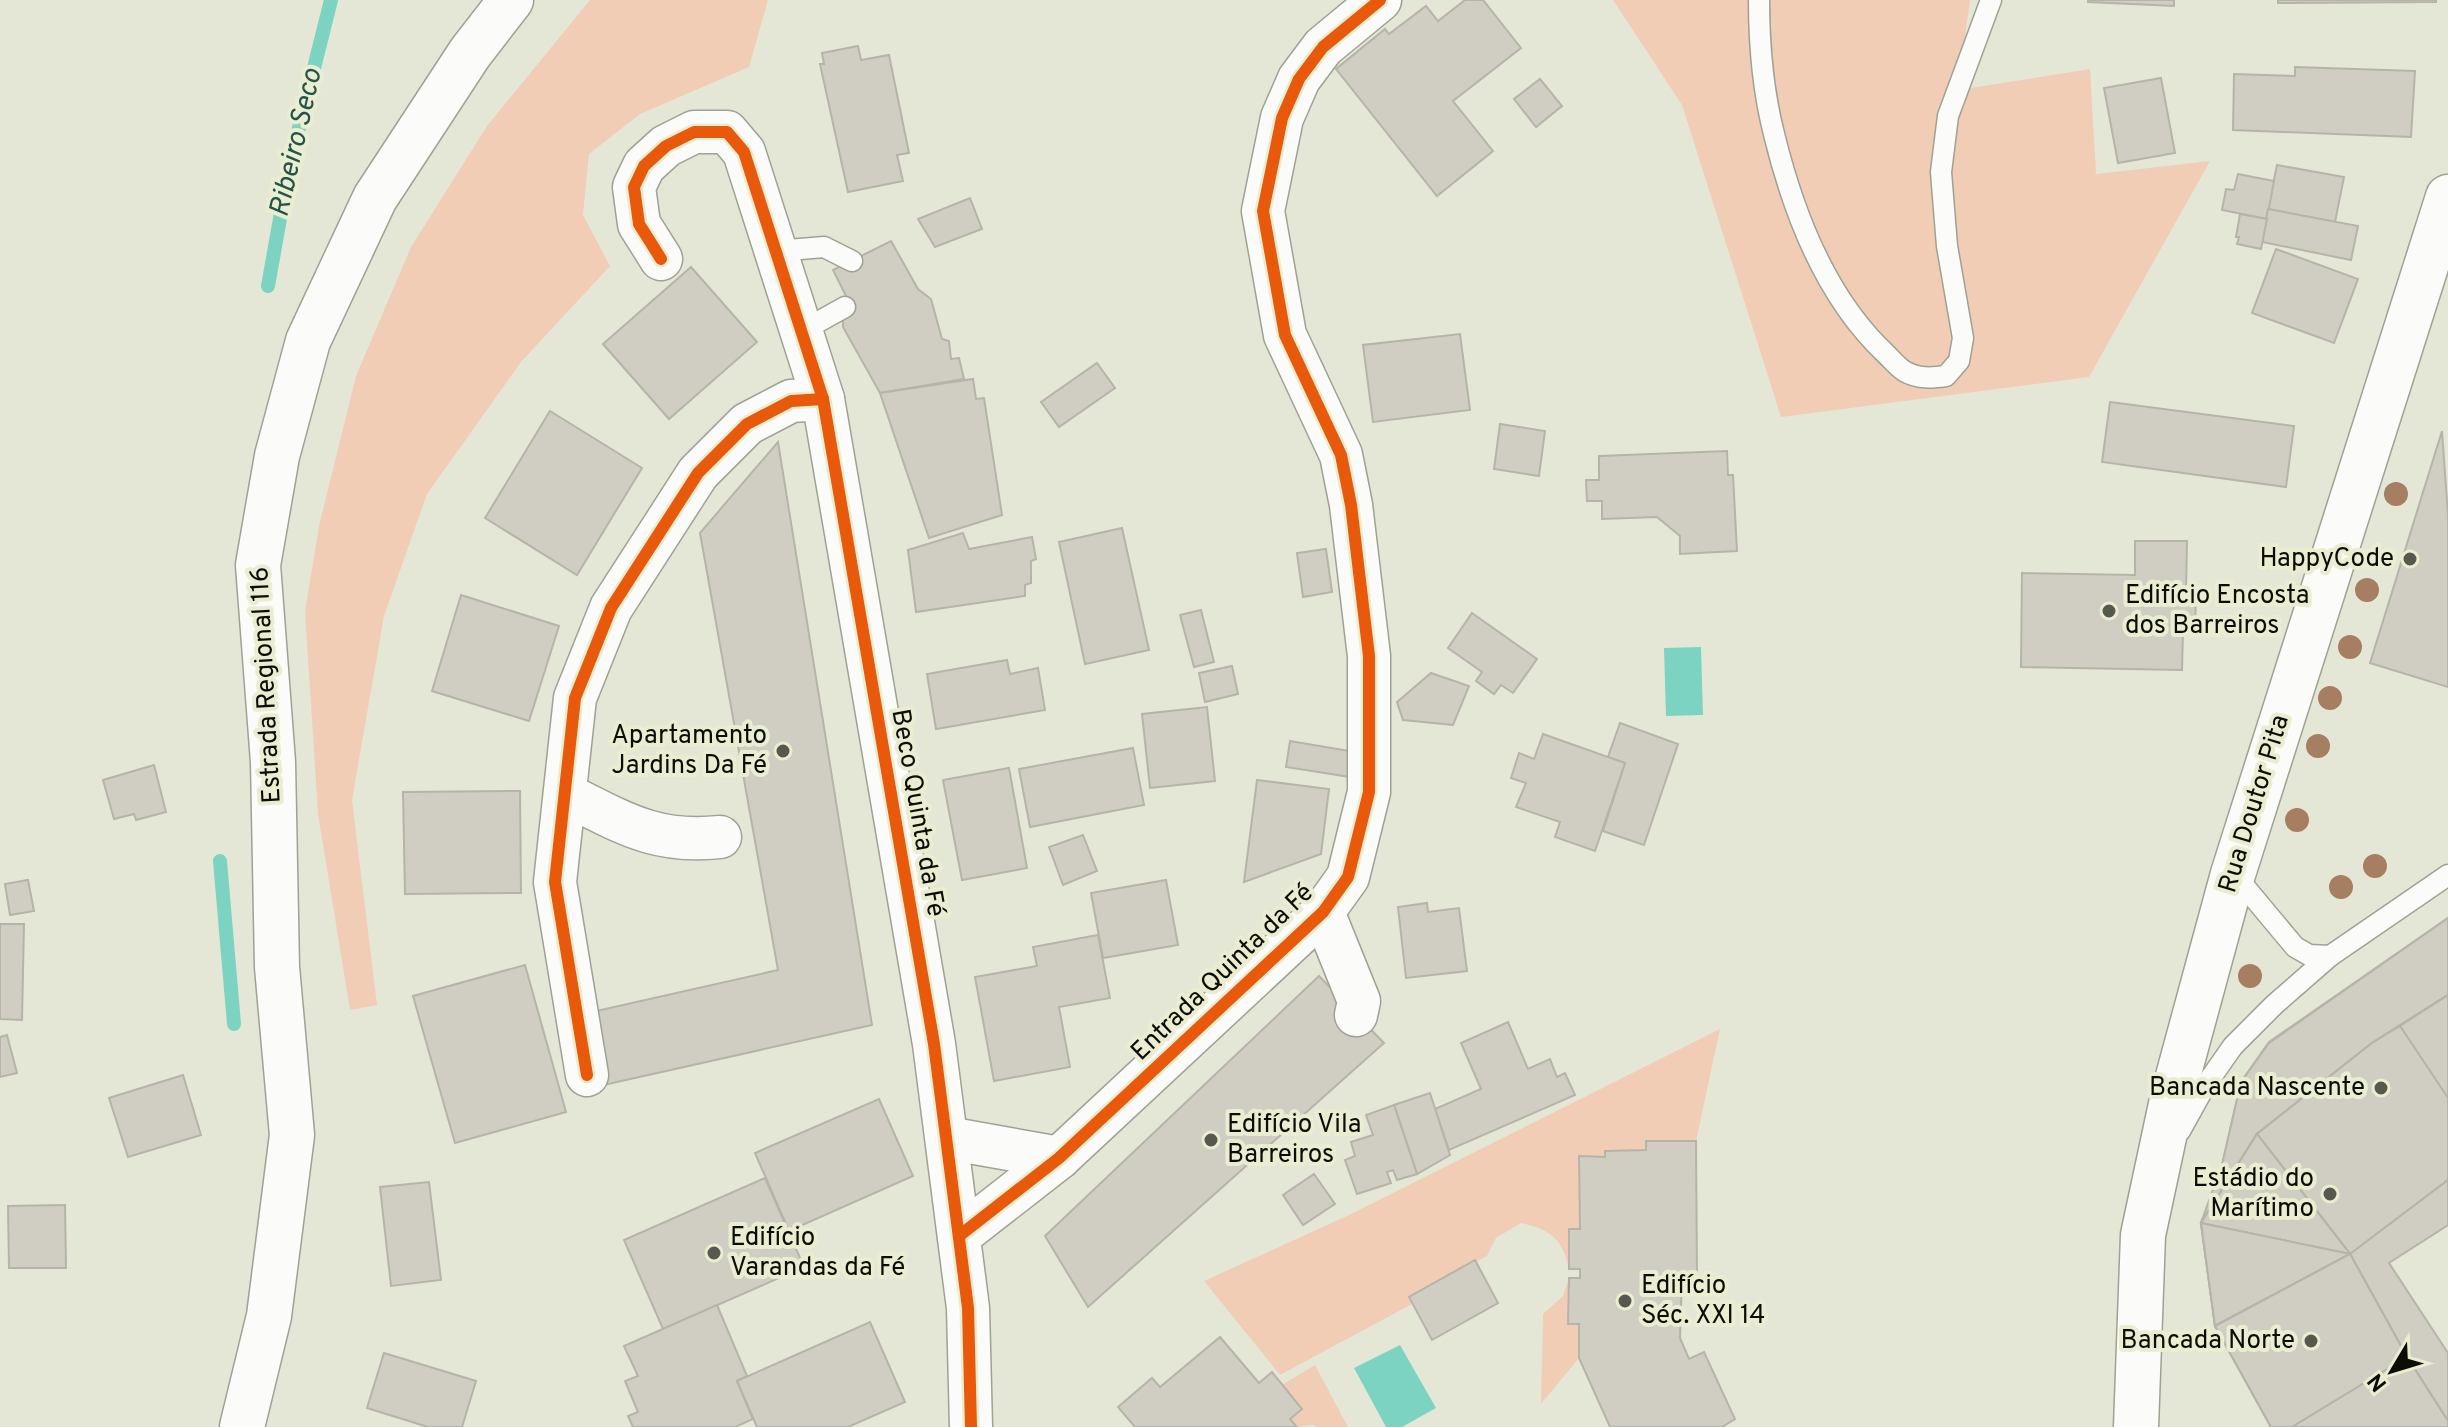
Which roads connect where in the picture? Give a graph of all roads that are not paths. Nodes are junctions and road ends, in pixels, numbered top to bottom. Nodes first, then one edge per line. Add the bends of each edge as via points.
1 (511, 0) edge
2 (1380, 0) edge
3 (1759, 0) edge
4 (1991, 0) edge
5 (2448, 197) edge
6 (776, 251) junction
7 (661, 259) dead end
8 (852, 261) dead end
9 (845, 307) dead end
10 (802, 331) junction
11 (823, 399) junction
12 (565, 794) junction
13 (720, 837) dead end
14 (2233, 874) junction
15 (2448, 875) edge
16 (1323, 912) junction
17 (2330, 956) junction
18 (1356, 1015) dead end
19 (587, 1075) dead end
20 (947, 1138) junction
21 (1059, 1158) junction
22 (2153, 1182) junction
23 (959, 1236) junction
24 (242, 1427) edge
25 (971, 1427) edge
26 (2136, 1427) edge

1 - 24 main road, Estrada Regional 116 via 375,198 308,341 277,456 258,565 273,762 277,967 292,1135 269,1316
2 - 16 street, Entrada Quinta da Fé via 1323,47 1299,79 1282,118 1263,211 1285,335 1341,455 1369,656 1369,792 1348,877
3 - 4 lane via 1773,132 1810,239 1871,341 1903,370 1925,378 1946,376 1959,361 1963,338 1941,172 1948,116
5 - 14 main road, Rua Doutor Pita
6 - 7 street, Beco Quinta da Fé via 744,152 727,132 694,132 666,146 644,166 634,187 639,224
6 - 8 lane via 824,247
6 - 10 street, Beco Quinta da Fé
9 - 10 lane
10 - 11 street, Beco Quinta da Fé
11 - 12 street via 791,401 747,424 698,473 611,608 575,698
11 - 20 street, Beco Quinta da Fé
12 - 13 street via 641,832 693,840
12 - 19 street via 555,882
14 - 17 lane via 2295,947 2309,955
14 - 22 main road, Rua Doutor Pita
15 - 17 lane
16 - 18 street, Entrada Quinta da Fé via 1359,1001
16 - 21 street, Entrada Quinta da Fé
17 - 22 lane via 2233,1046
20 - 21 street
20 - 23 street, Beco Quinta da Fé
21 - 23 street, Entrada Quinta da Fé
22 - 26 main road, Rua Doutor Pita via 2143,1235
23 - 25 street, Beco Quinta da Fé via 968,1308

